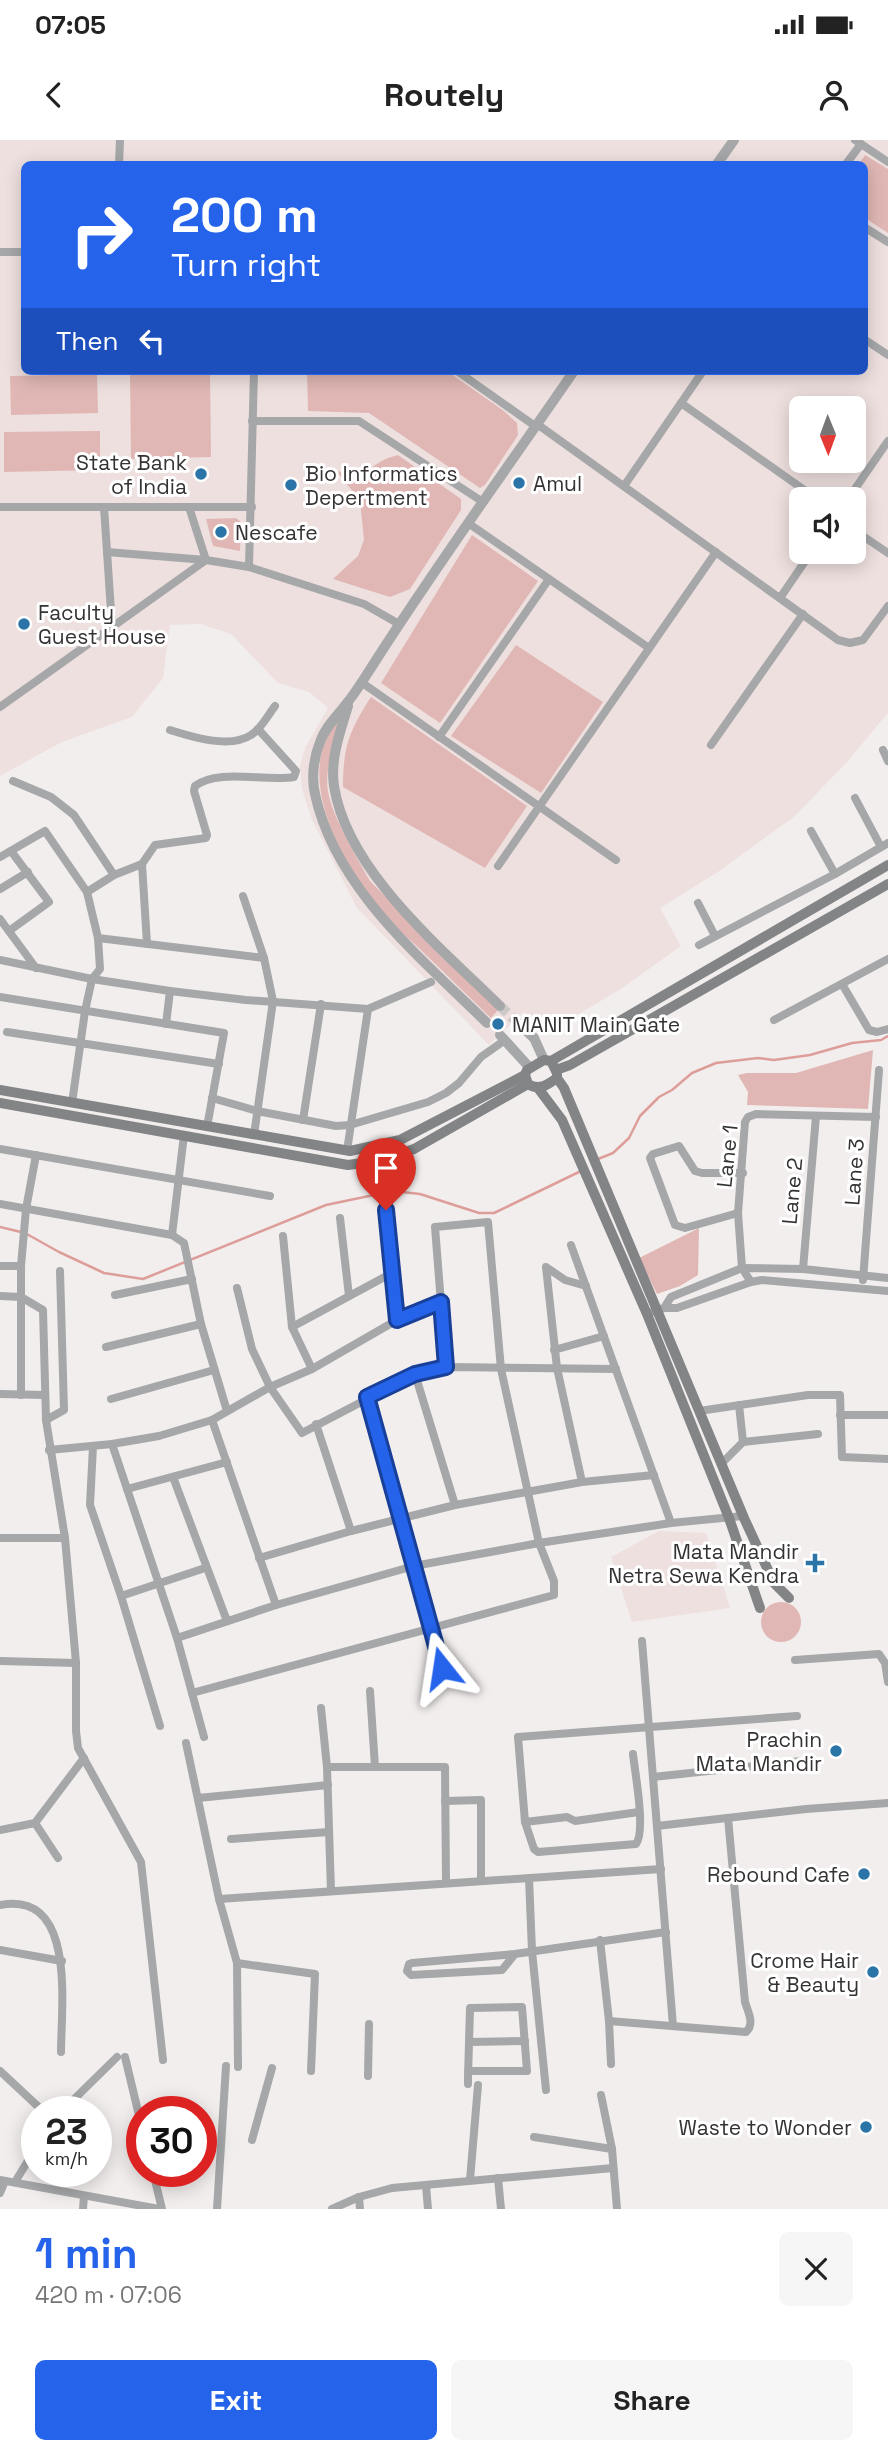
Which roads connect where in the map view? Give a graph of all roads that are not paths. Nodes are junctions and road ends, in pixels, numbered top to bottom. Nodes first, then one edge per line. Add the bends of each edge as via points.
1 (120, 140) edge
2 (734, 140) edge
3 (858, 142) edge
4 (119, 161) edge
5 (719, 161) edge
6 (848, 161) edge
7 (888, 162) edge
8 (868, 229) edge
9 (888, 242) edge
10 (0, 252) edge
11 (21, 252) edge
12 (868, 342) edge
13 (888, 355) edge
14 (254, 375) edge
15 (463, 375) edge
16 (571, 375) edge
17 (700, 375) edge
18 (681, 403) junction
19 (252, 421) junction
20 (536, 425) junction
21 (888, 441) edge
22 (624, 486) junction
23 (800, 487) edge
24 (856, 487) edge
25 (483, 502) junction
26 (0, 507) edge
27 (104, 507) junction
28 (189, 507) junction
29 (252, 507) junction
30 (468, 523) junction
31 (866, 538) edge
32 (107, 552) junction
33 (716, 552) junction
34 (888, 553) edge
35 (206, 560) junction
36 (803, 564) edge
37 (249, 566) junction
38 (549, 579) junction
39 (780, 598) junction
40 (888, 606) edge
41 (803, 614) junction
42 (399, 624) junction
43 (112, 626) junction
44 (649, 648) junction
45 (361, 682) junction
46 (350, 699) junction
47 (275, 706) dead end
48 (0, 707) edge
49 (257, 729) junction
50 (170, 730) dead end
51 (439, 737) junction
52 (711, 745) dead end
53 (883, 750) dead end
54 (888, 761) edge
55 (13, 781) dead end
56 (855, 798) dead end
57 (539, 807) junction
58 (811, 831) dead end
59 (885, 845) edge
60 (11, 851) junction
61 (0, 857) edge
62 (616, 860) dead end
63 (142, 864) junction
64 (498, 866) dead end
65 (888, 866) edge
66 (28, 872) junction
67 (835, 874) junction
68 (114, 875) junction
69 (888, 884) edge
70 (0, 889) edge
71 (86, 891) junction
72 (243, 896) dead end
73 (698, 903) dead end
74 (0, 919) edge
75 (9, 931) junction
76 (715, 936) junction
77 (98, 938) junction
78 (147, 944) junction
79 (699, 945) dead end
80 (264, 958) junction
81 (888, 959) edge
82 (0, 960) edge
83 (36, 968) junction
84 (92, 979) junction
85 (432, 982) dead end
86 (842, 984) junction
87 (170, 990) junction
88 (0, 997) edge
89 (273, 1001) junction
90 (321, 1004) junction
91 (500, 1006) tunnel mouth
92 (368, 1009) junction
93 (85, 1011) junction
94 (515, 1020) tunnel mouth
95 (774, 1020) dead end
96 (487, 1023) dead end
97 (166, 1024) junction
98 (888, 1029) edge
99 (7, 1032) dead end
100 (502, 1037) joint
101 (82, 1043) junction
102 (219, 1064) junction
103 (552, 1068) junction
104 (879, 1070) dead end
105 (530, 1079) junction
106 (0, 1090) edge
107 (212, 1098) junction
108 (0, 1103) edge
109 (72, 1103) junction
110 (257, 1111) junction
111 (816, 1116) junction
112 (876, 1117) junction
113 (303, 1120) junction
114 (350, 1125) junction
115 (206, 1127) junction
116 (184, 1135) junction
117 (254, 1135) junction
118 (0, 1149) edge
119 (347, 1151) junction
120 (584, 1153) junction
121 (36, 1155) junction
122 (743, 1173) junction
123 (177, 1180) junction
124 (270, 1196) dead end
125 (0, 1205) edge
126 (26, 1209) junction
127 (386, 1210) dead end
128 (738, 1213) junction
129 (340, 1218) dead end
130 (172, 1235) junction
131 (283, 1236) dead end
132 (571, 1245) dead end
133 (0, 1266) edge
134 (21, 1266) junction
135 (742, 1268) junction
136 (803, 1269) junction
137 (60, 1271) dead end
138 (392, 1273) junction
139 (863, 1275) junction
140 (191, 1277) junction
141 (888, 1278) edge
142 (751, 1282) junction
143 (586, 1286) junction
144 (237, 1288) dead end
145 (862, 1289) junction
146 (888, 1291) edge
147 (115, 1295) dead end
148 (0, 1296) edge
149 (349, 1296) junction
150 (21, 1297) junction
151 (441, 1302) junction
152 (656, 1311) junction
153 (397, 1320) junction
154 (201, 1324) junction
155 (292, 1327) junction
156 (604, 1336) junction
157 (106, 1347) dead end
158 (554, 1350) junction
159 (446, 1367) junction
160 (557, 1368) junction
161 (312, 1369) junction
162 (501, 1369) junction
163 (616, 1369) junction
164 (214, 1370) junction
165 (415, 1374) junction
166 (270, 1387) junction
167 (0, 1394) edge
168 (21, 1395) junction
169 (45, 1395) junction
170 (367, 1397) junction
171 (111, 1399) dead end
172 (739, 1405) junction
173 (228, 1411) junction
174 (699, 1411) junction
175 (840, 1415) junction
176 (888, 1415) edge
177 (46, 1420) junction
178 (212, 1420) junction
179 (316, 1424) junction
180 (818, 1434) dead end
181 (743, 1442) junction
182 (111, 1444) junction
183 (93, 1446) junction
184 (49, 1450) junction
185 (888, 1460) edge
186 (227, 1462) junction
187 (721, 1464) junction
188 (654, 1475) junction
189 (173, 1477) junction
190 (582, 1482) junction
191 (127, 1489) junction
192 (529, 1493) junction
193 (454, 1505) junction
194 (743, 1516) junction
195 (729, 1518) junction
196 (400, 1519) junction
197 (671, 1523) junction
198 (351, 1531) junction
199 (0, 1538) edge
200 (65, 1538) junction
201 (539, 1542) junction
202 (259, 1558) junction
203 (414, 1566) junction
204 (205, 1568) junction
205 (159, 1585) junction
206 (121, 1596) junction
207 (789, 1598) dead end
208 (276, 1605) junction
209 (760, 1608) dead end
210 (227, 1621) junction
211 (431, 1628) junction
212 (177, 1638) junction
213 (642, 1641) dead end
214 (795, 1660) dead end
215 (0, 1661) edge
216 (76, 1663) junction
217 (442, 1668) dead end
218 (888, 1682) edge
219 (370, 1691) dead end
220 (192, 1693) junction
221 (321, 1708) dead end
222 (797, 1716) dead end
223 (160, 1726) dead end
224 (649, 1727) junction
225 (204, 1737) dead end
226 (186, 1743) dead end
227 (633, 1754) dead end
228 (84, 1758) junction
229 (801, 1761) dead end
230 (327, 1767) junction
231 (375, 1767) junction
232 (653, 1777) junction
233 (328, 1785) junction
234 (198, 1798) junction
235 (445, 1801) junction
236 (888, 1803) edge
237 (639, 1812) junction
238 (728, 1818) junction
239 (525, 1822) junction
240 (35, 1823) junction
241 (657, 1826) junction
242 (0, 1830) edge
243 (329, 1832) junction
244 (230, 1839) dead end
245 (58, 1858) dead end
246 (661, 1869) junction
247 (529, 1878) junction
248 (481, 1881) junction
249 (446, 1882) junction
250 (331, 1891) junction
251 (219, 1899) junction
252 (0, 1905) edge
253 (666, 1932) junction
254 (600, 1940) junction
255 (0, 1950) edge
256 (533, 1951) junction
257 (515, 1954) junction
258 (62, 1961) junction
259 (237, 1964) junction
260 (609, 2021) junction
261 (369, 2024) dead end
262 (673, 2026) junction
263 (525, 2041) junction
264 (469, 2042) junction
265 (61, 2052) dead end
266 (163, 2060) dead end
267 (611, 2064) dead end
268 (226, 2066) dead end
269 (239, 2067) dead end
270 (272, 2068) dead end
271 (0, 2071) edge
272 (311, 2071) dead end
273 (468, 2071) junction
274 (368, 2076) dead end
275 (468, 2084) dead end
276 (478, 2085) dead end
277 (546, 2090) dead end
278 (601, 2095) dead end
279 (27, 2096) edge
280 (78, 2096) edge
281 (133, 2096) edge
282 (534, 2137) dead end
283 (251, 2140) dead end
284 (612, 2149) junction
285 (613, 2168) junction
286 (21, 2172) edge
287 (498, 2178) junction
288 (470, 2180) junction
289 (2, 2181) edge
290 (15, 2182) junction
291 (426, 2186) junction
292 (156, 2187) edge
293 (0, 2193) edge
294 (84, 2196) junction
295 (359, 2197) junction
296 (83, 2209) edge
297 (160, 2209) edge
298 (217, 2209) edge
299 (332, 2209) edge
300 (360, 2209) edge
301 (428, 2209) edge
302 (501, 2209) edge
303 (617, 2209) edge

1 - 4 street
2 - 5 street
3 - 6 street
3 - 7 street
8 - 9 street
10 - 11 street
12 - 13 street
14 - 19 street
15 - 20 street
16 - 20 street
17 - 18 street
18 - 22 street
18 - 23 street
19 - 25 street via 359,421
19 - 29 street
20 - 22 street
20 - 25 street
21 - 24 street
22 - 33 street
25 - 30 street
26 - 27 street
27 - 28 street
27 - 32 street
28 - 29 street
28 - 35 street
29 - 37 street
30 - 38 street
30 - 42 street
31 - 34 street
32 - 35 street
32 - 43 street
33 - 39 street
33 - 44 street
35 - 37 street
35 - 43 street
36 - 39 street
37 - 42 street via 364,604
38 - 44 street
38 - 51 street
39 - 41 street
40 - 41 street via 856,643 838,640
41 - 52 street
42 - 45 street
43 - 48 street
44 - 57 street
45 - 46 street
45 - 51 street
46 - 91 street via 334,758 334,785 357,848 400,908
46 - 96 street via 320,739 314,762 314,792 325,827 342,864 391,928
47 - 49 street
49 - 50 street via 251,736 224,741
49 - 63 street via 296,771 294,777 223,777 199,782 194,791 206,838 155,845
51 - 57 street
53 - 54 street
55 - 68 street via 51,797 74,815
56 - 59 street
57 - 62 street
57 - 64 street
58 - 67 street
59 - 67 street
60 - 61 street
60 - 66 street
60 - 71 street via 45,831
63 - 68 street
63 - 78 street
65 - 103 main road
66 - 70 street
66 - 75 street via 50,902
67 - 76 street
68 - 71 street
69 - 103 main road via 570,1065
71 - 77 street
72 - 80 street
73 - 76 street
74 - 75 street
75 - 83 street
76 - 79 street
77 - 78 street
77 - 84 street via 100,969
78 - 80 street
80 - 89 street
81 - 86 street
82 - 83 street
83 - 84 street
84 - 87 street
84 - 93 street
85 - 92 street
86 - 95 street
86 - 98 street via 869,1030
87 - 89 street
87 - 97 street
88 - 93 street
89 - 90 street
89 - 110 street
90 - 92 street
90 - 113 street
92 - 114 street
93 - 97 street
93 - 101 street
94 - 103 street via 534,1038
97 - 102 street via 224,1033
99 - 101 street
100 - 105 street
100 - 114 street via 446,1093
101 - 102 street
101 - 109 street
102 - 107 street
103 - 105 main road
103 - 105 main road
103 - 120 main road via 564,1088
104 - 112 street, Lane 3
105 - 116 main road via 414,1149 384,1160 348,1165
105 - 119 main road via 400,1140
105 - 120 main road
106 - 109 main road
107 - 110 street
107 - 115 street
108 - 116 main road
109 - 115 main road
110 - 113 street
110 - 117 street
111 - 112 street, Lane 1
111 - 122 street, Lane 1 via 748,1117
111 - 136 street, Lane 2
112 - 139 street, Lane 3
113 - 114 street
114 - 119 street
115 - 117 main road
116 - 123 street
117 - 119 main road
118 - 121 street
120 - 152 main road
121 - 123 street
121 - 126 street
122 - 128 street, Lane 1
122 - 128 street via 695,1171 679,1146 650,1158 678,1228
123 - 124 street
123 - 130 street
125 - 126 street
126 - 130 street
126 - 134 street
127 - 138 street
128 - 135 street, Lane 1
129 - 149 street
130 - 140 street via 184,1243
131 - 155 street
132 - 143 street
133 - 134 street
134 - 150 street
135 - 136 street
135 - 142 street, Lane 1
135 - 152 street via 671,1297
136 - 139 street
137 - 177 street via 64,1410
138 - 149 street
138 - 153 street
139 - 141 street
139 - 145 street, Lane 3
140 - 147 street
140 - 154 street
142 - 145 street via 774,1279
142 - 152 street
143 - 156 street
143 - 158 street via 565,1280 546,1267
144 - 166 street via 252,1349
145 - 146 street
148 - 150 street
149 - 155 street
150 - 168 street
150 - 169 street via 43,1310
151 - 153 street
151 - 159 street
151 - 162 street via 435,1227 488,1223
152 - 174 main road
152 - 195 main road
153 - 161 street
154 - 157 street
154 - 164 street
155 - 161 street
156 - 158 street
156 - 163 street
158 - 160 street
159 - 162 street
159 - 165 street
160 - 162 street
160 - 163 street
160 - 190 street
161 - 166 street
162 - 192 street
163 - 188 street
164 - 171 street
164 - 173 street
165 - 170 street
165 - 193 street
166 - 173 street
166 - 179 street via 302,1433
167 - 168 street
168 - 169 street
169 - 177 street
170 - 179 street
170 - 196 street
172 - 174 street
172 - 175 street via 839,1395
172 - 181 street
173 - 178 street
174 - 187 main road
175 - 176 street
175 - 185 street via 842,1457
177 - 184 street
178 - 182 street
178 - 186 street
179 - 198 street
180 - 181 street
181 - 187 street
182 - 183 street
182 - 191 street
183 - 184 street
183 - 206 street via 90,1505
184 - 200 street
186 - 189 street
186 - 202 street
187 - 194 main road
188 - 190 street
188 - 197 street
189 - 191 street
189 - 204 street
190 - 192 street
191 - 205 street
192 - 193 street
192 - 201 street
193 - 196 street
194 - 195 street
194 - 207 main road via 774,1583
195 - 197 street
195 - 209 main road
196 - 198 street
196 - 203 street
197 - 201 street
198 - 202 street
199 - 200 street
200 - 216 street
201 - 203 street
201 - 211 street via 554,1581 554,1595
202 - 208 street
203 - 208 street
203 - 211 street
204 - 205 street
204 - 210 street
205 - 206 street
205 - 212 street
206 - 223 street
208 - 210 street
210 - 212 street
211 - 217 street
211 - 220 street
212 - 220 street
213 - 224 street
214 - 218 street via 880,1654
215 - 216 street
216 - 228 street via 76,1731
219 - 231 street
220 - 225 street
221 - 230 street
222 - 224 street
224 - 232 street
224 - 239 street via 518,1737
226 - 234 street
227 - 237 street
228 - 240 street
228 - 266 street via 141,1862
229 - 232 street
230 - 231 street
230 - 233 street
231 - 235 street via 445,1767
232 - 241 street
233 - 234 street
233 - 243 street
234 - 251 street
235 - 248 street via 481,1800
235 - 249 street
236 - 238 street
237 - 239 street
237 - 239 street via 640,1839 636,1844 538,1852
238 - 241 street
238 - 262 street via 745,2002 751,2024 746,2032
240 - 242 street
240 - 245 street
241 - 246 street
243 - 244 street
243 - 250 street
246 - 247 street
246 - 253 street
247 - 248 street
247 - 256 street
248 - 249 street
249 - 250 street
250 - 251 street
251 - 259 street
252 - 258 street via 14,1902 36,1910 53,1929
253 - 254 street
253 - 262 street
254 - 256 street
254 - 260 street
255 - 258 street
256 - 257 street
256 - 277 street
257 - 257 street via 502,1970 411,1975 407,1971 412,1963
258 - 265 street
259 - 269 street
259 - 272 street via 315,1973
260 - 262 street
260 - 267 street
261 - 274 street
263 - 264 street
263 - 264 street via 523,2007 509,2007 470,2008
263 - 273 street via 527,2071
264 - 273 street
268 - 298 street
270 - 283 street
271 - 279 street
273 - 275 street
276 - 288 street
278 - 284 street
280 - 281 street via 121,2057
282 - 284 street
284 - 285 street
285 - 287 street
285 - 303 street
286 - 290 street
287 - 288 street
287 - 302 street
288 - 291 street
289 - 290 street
289 - 293 street
290 - 294 street
291 - 295 street via 391,2188
291 - 301 street
292 - 297 street
294 - 296 street
294 - 297 street
295 - 299 street
295 - 300 street

